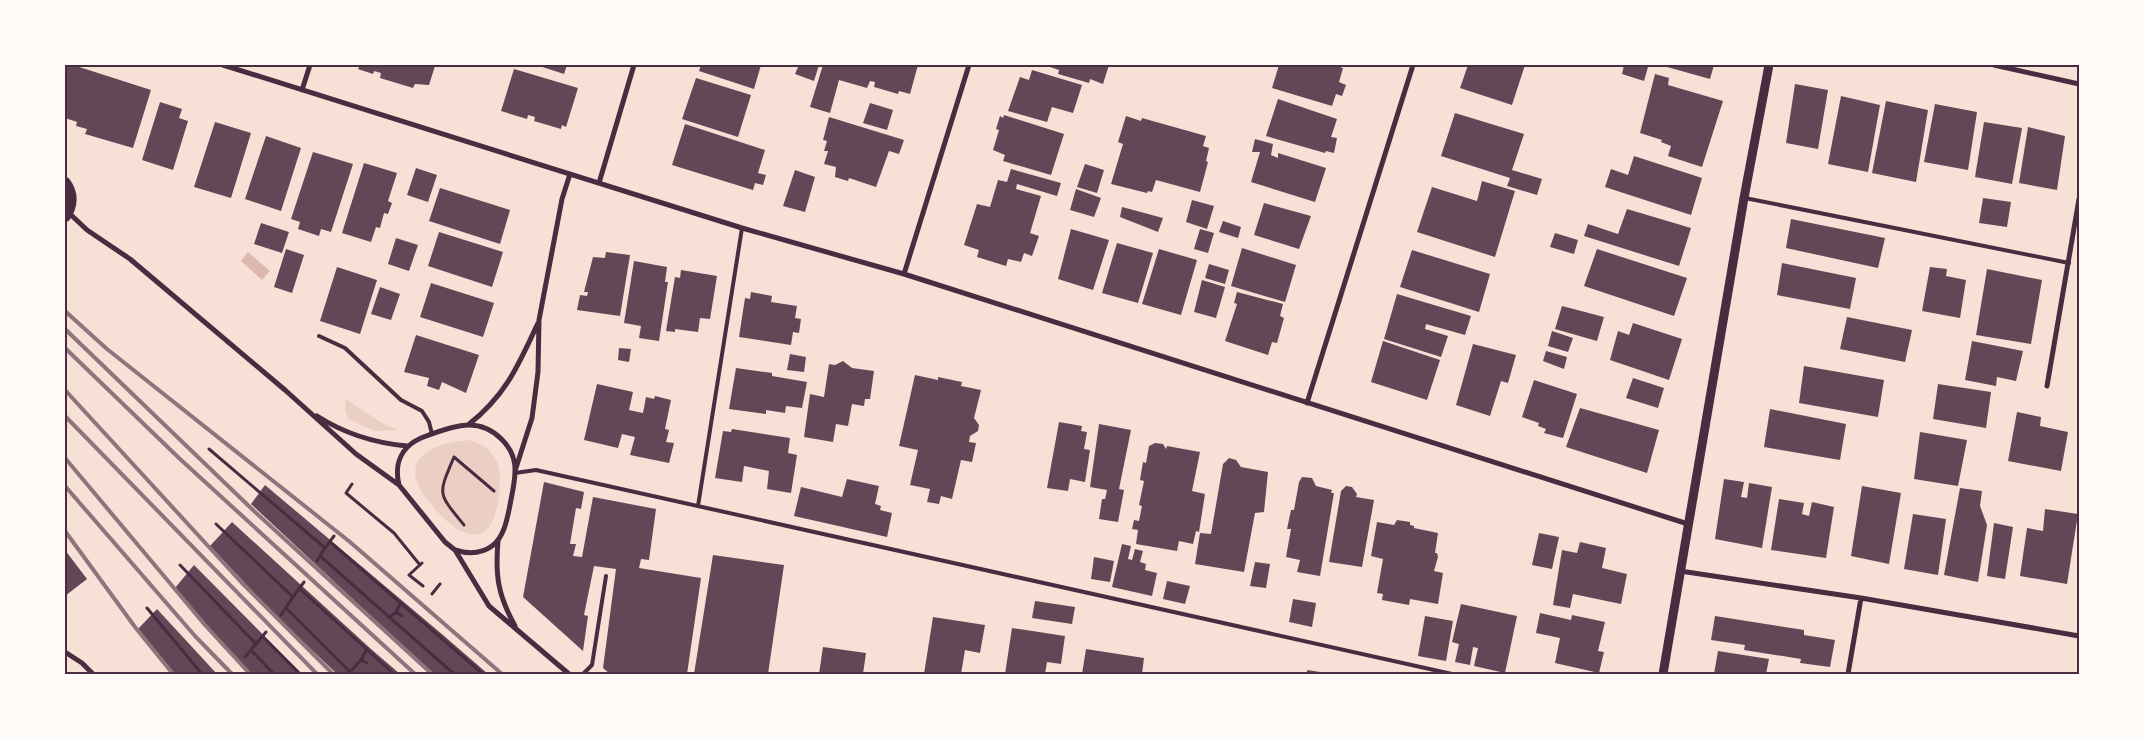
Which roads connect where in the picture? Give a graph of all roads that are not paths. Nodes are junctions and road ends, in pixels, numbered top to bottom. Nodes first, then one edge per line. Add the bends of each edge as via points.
1 (223, 65) edge
2 (310, 65) edge
3 (634, 65) edge
4 (969, 65) edge
5 (1413, 65) edge
6 (1769, 65) edge
7 (1994, 65) edge
8 (2079, 84) edge
9 (302, 90) junction
10 (570, 174) junction
11 (599, 183) junction
12 (65, 184) edge
13 (1744, 198) junction
14 (2079, 199) edge
15 (66, 214) edge
16 (742, 228) junction
17 (2069, 263) junction
18 (904, 274) junction
19 (539, 320) junction
20 (320, 336) dead end
21 (2047, 386) dead end
22 (1307, 403) junction
23 (308, 410) junction
24 (468, 425) junction
25 (432, 434) junction
26 (407, 446) junction
27 (515, 472) junction
28 (399, 485) junction
29 (698, 506) junction
30 (1688, 524) junction
31 (498, 540) junction
32 (455, 550) junction
33 (1680, 571) junction
34 (606, 576) dead end
35 (1861, 598) junction
36 (516, 627) junction
37 (2079, 636) edge
38 (65, 652) edge
39 (93, 674) edge
40 (569, 674) edge
41 (583, 674) edge
42 (1452, 674) edge
43 (1663, 674) edge
44 (1848, 674) edge

1 - 9 street
2 - 9 street
3 - 11 street
4 - 18 street
5 - 22 street
6 - 13 street
7 - 8 street
9 - 10 street
10 - 11 street
10 - 19 street via 562,199
11 - 16 street
12 - 15 main road via 71,195
13 - 17 lane
13 - 30 street
14 - 17 street
15 - 23 street via 130,259
16 - 18 street
16 - 29 lane
17 - 21 street
18 - 22 street
19 - 24 street via 505,390 488,410
19 - 27 street via 538,372 532,418
20 - 25 lane via 345,348 401,400 422,411
22 - 30 street
23 - 26 street via 351,435
23 - 28 street via 356,454
24 - 25 street
24 - 27 street via 498,436 511,451
25 - 26 street
26 - 28 street via 397,468
27 - 29 lane via 536,470
27 - 31 street via 506,522
28 - 32 street
29 - 42 lane
30 - 33 street
31 - 32 street via 482,551
31 - 36 street via 499,593
32 - 36 street via 489,606
33 - 35 street
33 - 43 street
34 - 41 lane via 592,665
35 - 37 street
35 - 44 street
36 - 40 street
38 - 39 street

